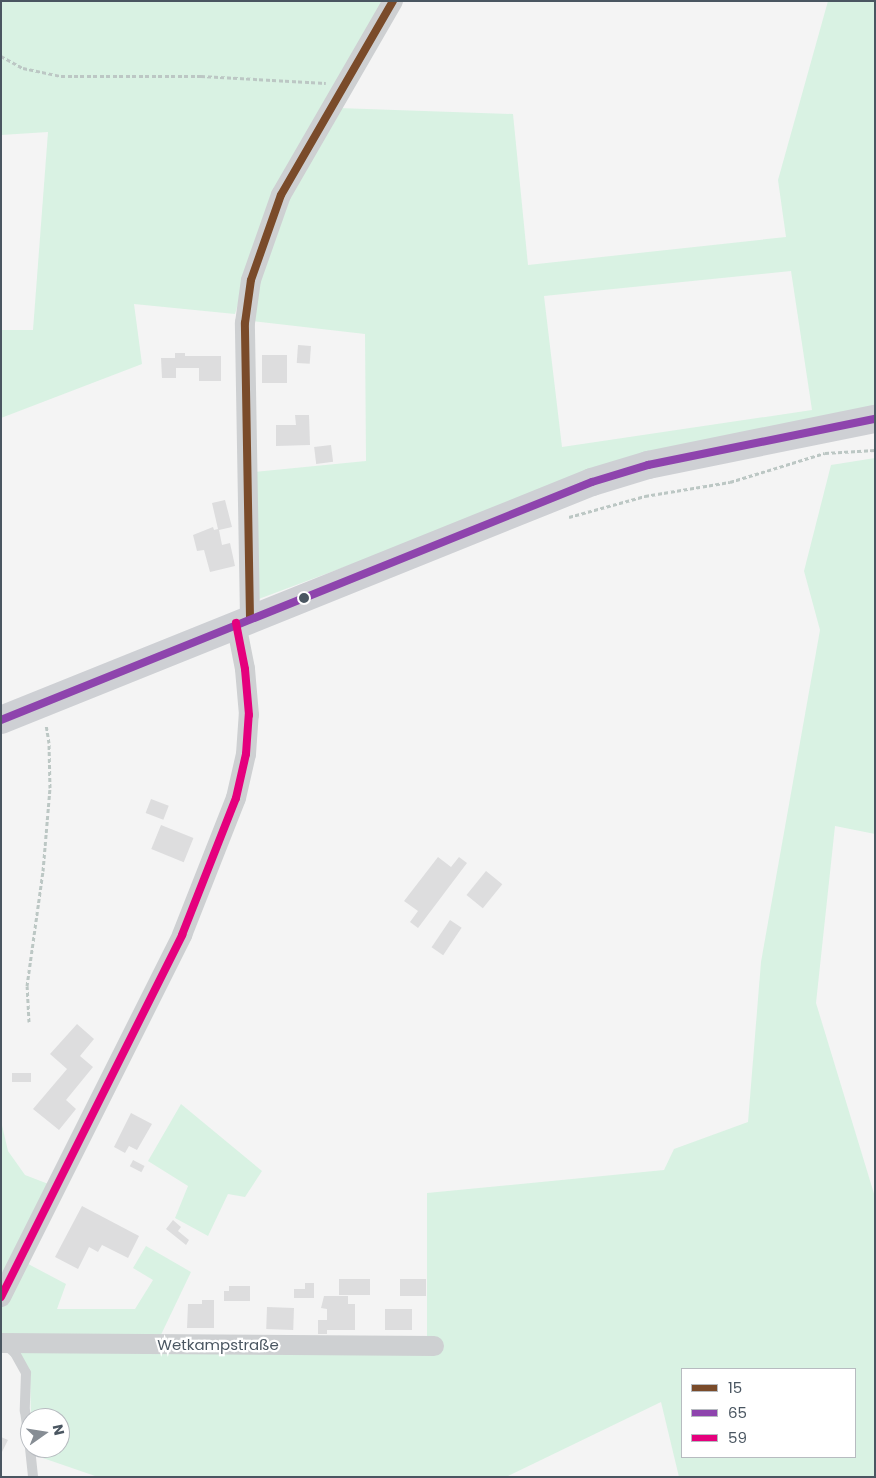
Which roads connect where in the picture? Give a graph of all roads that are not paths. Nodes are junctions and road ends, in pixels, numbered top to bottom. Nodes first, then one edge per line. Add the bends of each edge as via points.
1 (393, 1) edge
2 (875, 419) edge
3 (243, 620) junction
4 (1, 720) edge
5 (1, 1297) edge
6 (3, 1343) edge
7 (434, 1346) dead end
8 (25, 1408) edge
9 (31, 1458) edge
10 (33, 1477) edge

1 - 3 street via 281,195 251,280 245,323
2 - 3 street via 648,465 592,482
3 - 4 street
3 - 5 street via 249,715 246,754 236,798 182,935
6 - 7 street, Wetkampstraße
6 - 8 lane via 15,1353 26,1373
9 - 10 lane

